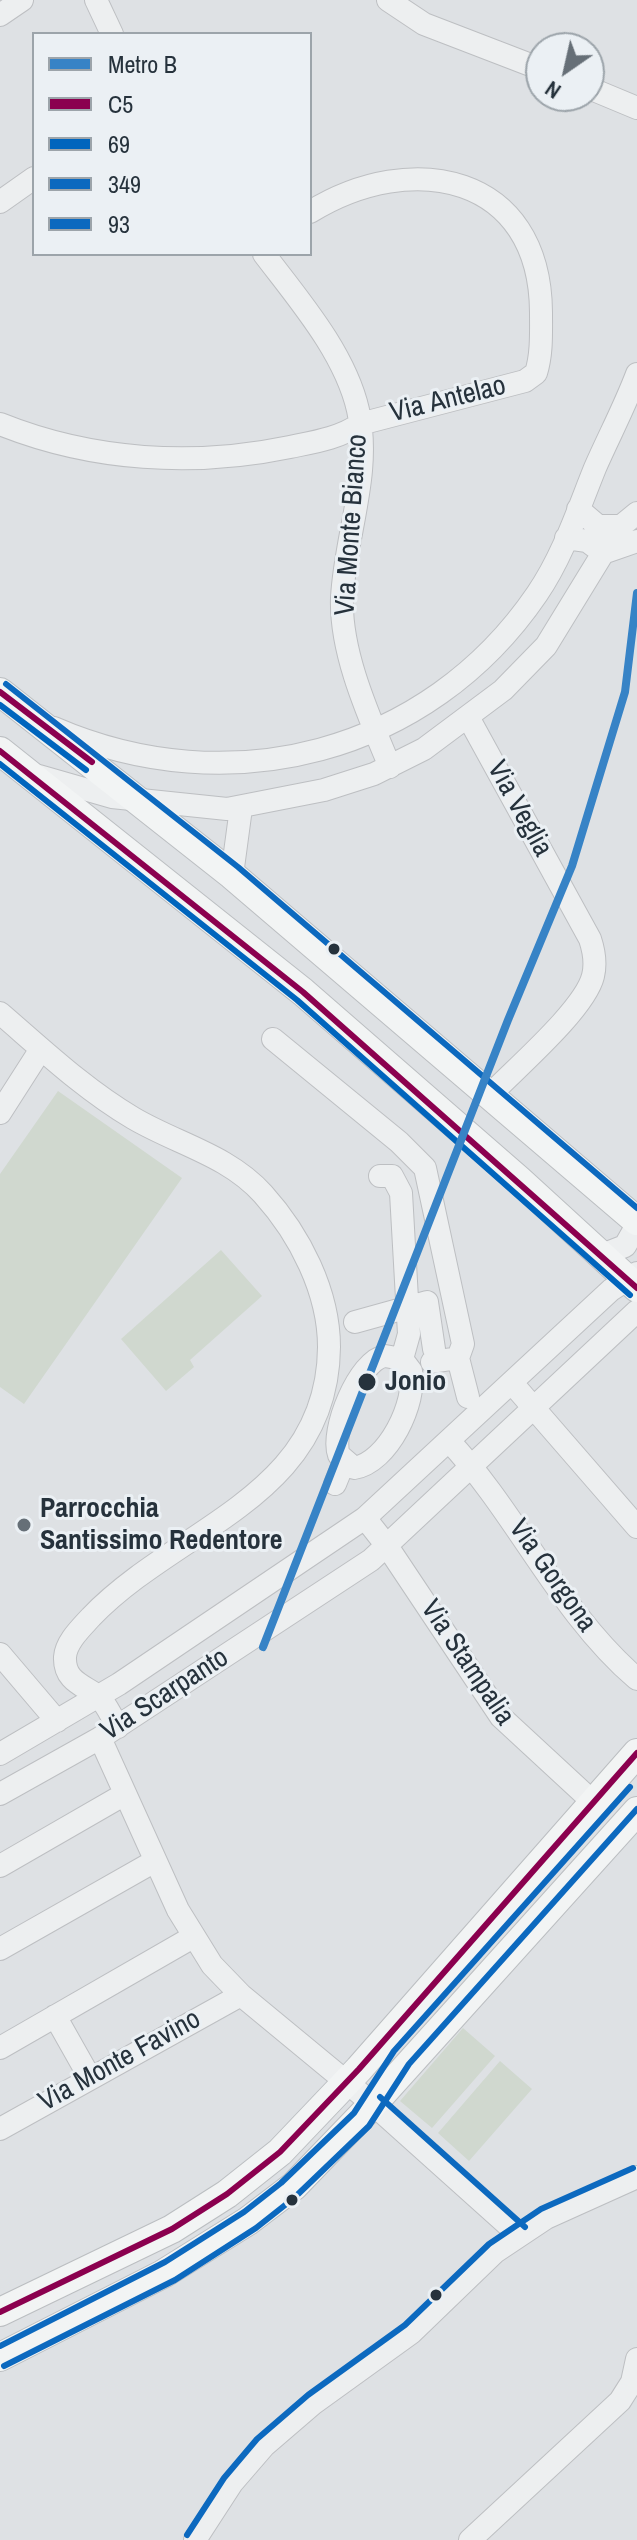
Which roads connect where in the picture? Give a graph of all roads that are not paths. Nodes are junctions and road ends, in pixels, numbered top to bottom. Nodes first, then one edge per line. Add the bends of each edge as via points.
1 (22, 0) edge
2 (96, 0) edge
3 (388, 0) edge
4 (0, 15) edge
5 (111, 32) edge
6 (525, 63) edge
7 (605, 95) edge
8 (637, 108) edge
9 (32, 179) edge
10 (0, 202) edge
11 (312, 211) edge
12 (265, 256) edge
13 (637, 374) edge
14 (0, 424) edge
15 (360, 424) junction
16 (578, 509) junction
17 (631, 527) edge
18 (566, 538) junction
19 (603, 553) junction
20 (0, 692) edge
21 (468, 717) junction
22 (41, 722) junction
23 (375, 730) junction
24 (10, 759) edge
25 (390, 767) junction
26 (141, 801) junction
27 (241, 808) junction
28 (232, 875) junction
29 (0, 1013) edge
30 (273, 1039) dead end
31 (41, 1049) junction
32 (490, 1095) junction
33 (0, 1113) edge
34 (380, 1176) dead end
35 (637, 1223) edge
36 (602, 1255) junction
37 (634, 1280) edge
38 (407, 1307) junction
39 (637, 1311) edge
40 (355, 1322) dead end
41 (458, 1358) junction
42 (402, 1359) junction
43 (512, 1383) junction
44 (468, 1397) dead end
45 (535, 1408) junction
46 (449, 1441) junction
47 (344, 1462) junction
48 (473, 1467) junction
49 (335, 1484) dead end
50 (365, 1518) junction
51 (637, 1527) edge
52 (387, 1546) junction
53 (0, 1654) edge
54 (637, 1679) edge
55 (98, 1697) junction
56 (57, 1721) junction
57 (109, 1732) junction
58 (637, 1753) edge
59 (0, 1754) edge
60 (0, 1794) edge
61 (125, 1794) junction
62 (593, 1802) junction
63 (637, 1811) edge
64 (155, 1861) junction
65 (0, 1866) edge
66 (193, 1937) junction
67 (0, 1949) edge
68 (241, 1995) junction
69 (55, 2016) junction
70 (0, 2048) edge
71 (90, 2078) junction
72 (347, 2082) junction
73 (373, 2104) junction
74 (0, 2129) edge
75 (637, 2177) edge
76 (518, 2234) junction
77 (0, 2312) edge
78 (0, 2357) edge
79 (637, 2359) edge
80 (195, 2540) edge
81 (470, 2540) edge

1 - 4 street
2 - 5 street
3 - 6 street via 424,24
7 - 8 street
9 - 10 street
11 - 15 street, Via Antelao via 365,187 417,177 440,179 478,193 503,211 527,241 537,268 541,333 533,377
12 - 15 street, Via Monte Bianco via 336,359
13 - 16 street
14 - 15 street via 97,452 182,459 283,449 341,435
15 - 23 street, Via Monte Bianco via 361,468 343,609 354,667
16 - 17 street via 598,526
16 - 18 street
17 - 19 street
18 - 19 street via 581,538
18 - 23 street via 539,592 498,641 444,689
19 - 21 street via 546,646
20 - 22 main road
21 - 25 street
21 - 32 street, Via Veglia via 590,939 594,960 589,987 578,1004
22 - 23 street via 118,750 219,765 292,757
22 - 26 main road
23 - 25 street, Via Monte Bianco
24 - 26 street via 72,788
24 - 36 main road via 303,992
25 - 27 street via 324,790
26 - 27 street
26 - 28 main road
27 - 28 street
28 - 32 main road
29 - 31 street
30 - 41 street via 425,1168 463,1344
31 - 33 street
31 - 55 street via 119,1109 224,1162 255,1185 312,1273 329,1337 320,1404 293,1458 246,1502 96,1612 68,1647 68,1672
32 - 35 main road
34 - 38 street via 392,1176 401,1193
35 - 36 street via 625,1246
36 - 37 main road
37 - 43 street, Via Scarpanto via 611,1290
38 - 40 street
38 - 41 street via 427,1302 433,1356
38 - 42 street via 409,1334
39 - 45 street, Via Scarpanto
41 - 44 street
42 - 47 street via 378,1357 364,1369 336,1436
42 - 47 street via 411,1371 411,1388 392,1434 366,1465 354,1468
43 - 45 street
43 - 46 street, Via Scarpanto
45 - 48 street, Via Scarpanto
45 - 51 street
46 - 48 street
46 - 50 street, Via Scarpanto
47 - 49 street
48 - 52 street, Via Scarpanto
48 - 54 street, Via Gorgona via 586,1627
50 - 52 street, Via Stampalia
50 - 55 street, Via Scarpanto
52 - 57 street, Via Scarpanto
52 - 62 street, Via Stampalia via 501,1717
53 - 56 street
55 - 56 street, Via Scarpanto
55 - 57 street
56 - 59 street, Via Scarpanto
57 - 60 street, Via Scarpanto
57 - 61 street
58 - 62 main road
61 - 64 street
61 - 65 street
62 - 72 main road
63 - 73 main road
64 - 66 street
64 - 67 street
66 - 68 street
66 - 69 street
68 - 71 street, Via Monte Favino
68 - 72 street
69 - 70 street
69 - 71 street
71 - 74 street, Via Monte Favino
72 - 73 street
72 - 77 main road via 280,2152 207,2208
73 - 76 street
73 - 78 main road via 305,2176 248,2221 163,2274
75 - 76 street
76 - 80 street via 404,2340 314,2403 264,2446
79 - 81 street via 620,2401

